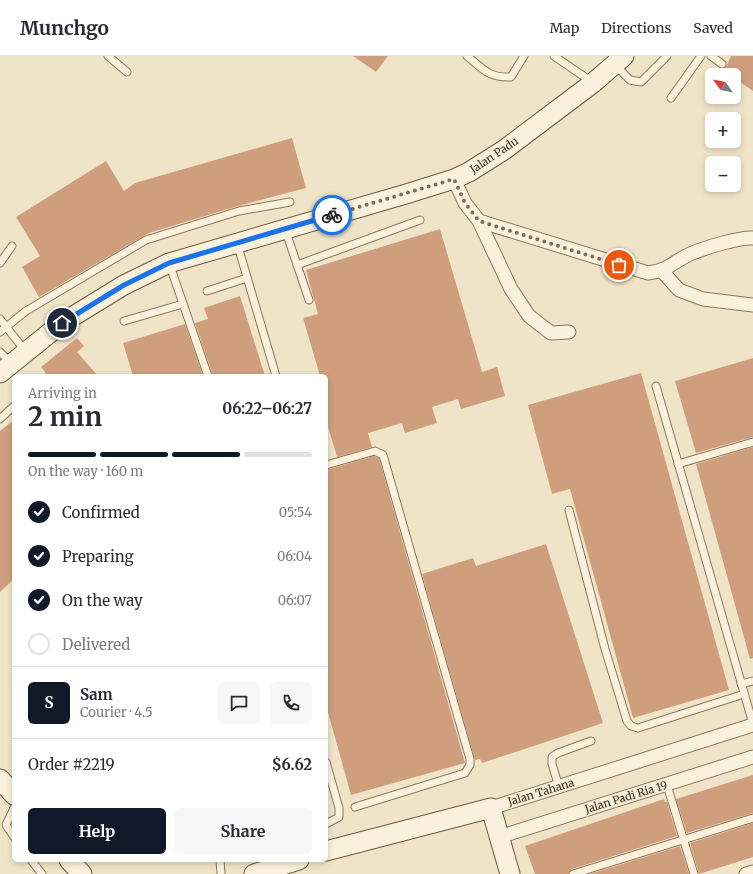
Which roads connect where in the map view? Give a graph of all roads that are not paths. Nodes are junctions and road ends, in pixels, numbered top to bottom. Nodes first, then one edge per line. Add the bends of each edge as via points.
1 (108, 56) edge
2 (466, 56) edge
3 (524, 56) edge
4 (554, 56) edge
5 (667, 56) edge
6 (701, 56) edge
7 (711, 56) edge
8 (619, 60) edge
9 (722, 64) dead end
10 (127, 72) dead end
11 (593, 82) junction
12 (671, 98) dead end
13 (454, 179) junction
14 (290, 202) dead end
15 (420, 220) dead end
16 (479, 221) junction
17 (285, 229) junction
18 (753, 238) edge
19 (237, 243) junction
20 (12, 246) dead end
21 (0, 263) edge
22 (169, 263) junction
23 (297, 265) junction
24 (662, 271) junction
25 (247, 278) junction
26 (207, 291) dead end
27 (309, 300) dead end
28 (183, 304) junction
29 (753, 305) edge
30 (0, 319) edge
31 (124, 321) dead end
32 (3, 330) edge
33 (569, 332) dead end
34 (9, 360) edge
35 (207, 374) edge
36 (275, 374) edge
37 (656, 386) dead end
38 (12, 408) edge
39 (0, 419) edge
40 (753, 442) edge
41 (328, 464) edge
42 (678, 464) junction
43 (570, 510) dead end
44 (753, 681) edge
45 (741, 684) junction
46 (744, 694) junction
47 (753, 724) edge
48 (591, 741) dead end
49 (753, 757) edge
50 (328, 770) edge
51 (0, 779) edge
52 (667, 785) junction
53 (559, 787) junction
54 (12, 793) edge
55 (355, 807) dead end
56 (491, 808) junction
57 (12, 812) edge
58 (753, 818) edge
59 (328, 823) edge
60 (12, 834) edge
61 (499, 837) junction
62 (684, 838) junction
63 (328, 850) edge
64 (33, 862) edge
65 (71, 862) edge
66 (220, 862) edge
67 (293, 862) edge
68 (753, 872) edge
69 (42, 874) edge
70 (82, 874) edge
71 (221, 874) edge
72 (254, 874) edge
73 (510, 874) edge
74 (573, 874) edge
75 (694, 874) edge
76 (746, 874) edge

1 - 10 lane
2 - 3 lane via 491,75 499,77 511,77
4 - 11 lane
5 - 8 lane via 641,82 630,80
6 - 12 lane
7 - 9 lane
8 - 11 street, Jalan Padu
11 - 13 street, Jalan Padu via 504,150
13 - 16 street via 465,203
13 - 17 street, Jalan Padu
14 - 32 lane via 239,211 146,240 26,311
15 - 23 lane
16 - 24 street via 632,269 648,273
16 - 33 street via 512,289 529,316 551,333
17 - 19 street, Jalan Padu
17 - 23 lane
18 - 24 street via 690,254
19 - 22 street, Jalan Padu
19 - 25 lane
20 - 21 lane
22 - 28 lane
22 - 34 street, Jalan Padu via 124,285 62,323
23 - 27 lane
24 - 29 street via 679,290 703,299
25 - 26 lane
25 - 36 lane
28 - 31 lane
28 - 35 lane
30 - 32 lane
32 - 34 lane
37 - 42 lane
38 - 39 lane
40 - 42 lane
41 - 55 lane via 375,451 383,455 470,759 470,765 465,773
42 - 45 lane
43 - 46 lane via 606,649 627,721 631,726 638,728
44 - 45 lane
45 - 46 lane
46 - 47 lane
47 - 53 street, Jalan Tahana
48 - 53 lane via 552,757
49 - 52 street, Jalan Padi Ria 19
50 - 59 lane via 339,817
51 - 54 street
52 - 61 street, Jalan Padi Ria 19
52 - 62 lane
53 - 56 street, Jalan Tahana
56 - 61 street
56 - 63 street, Jalan Tahana
57 - 60 lane via 6,825
58 - 62 lane
61 - 73 street
62 - 74 lane
62 - 75 lane
64 - 69 lane
65 - 70 street
66 - 71 lane
67 - 72 street
68 - 76 street

